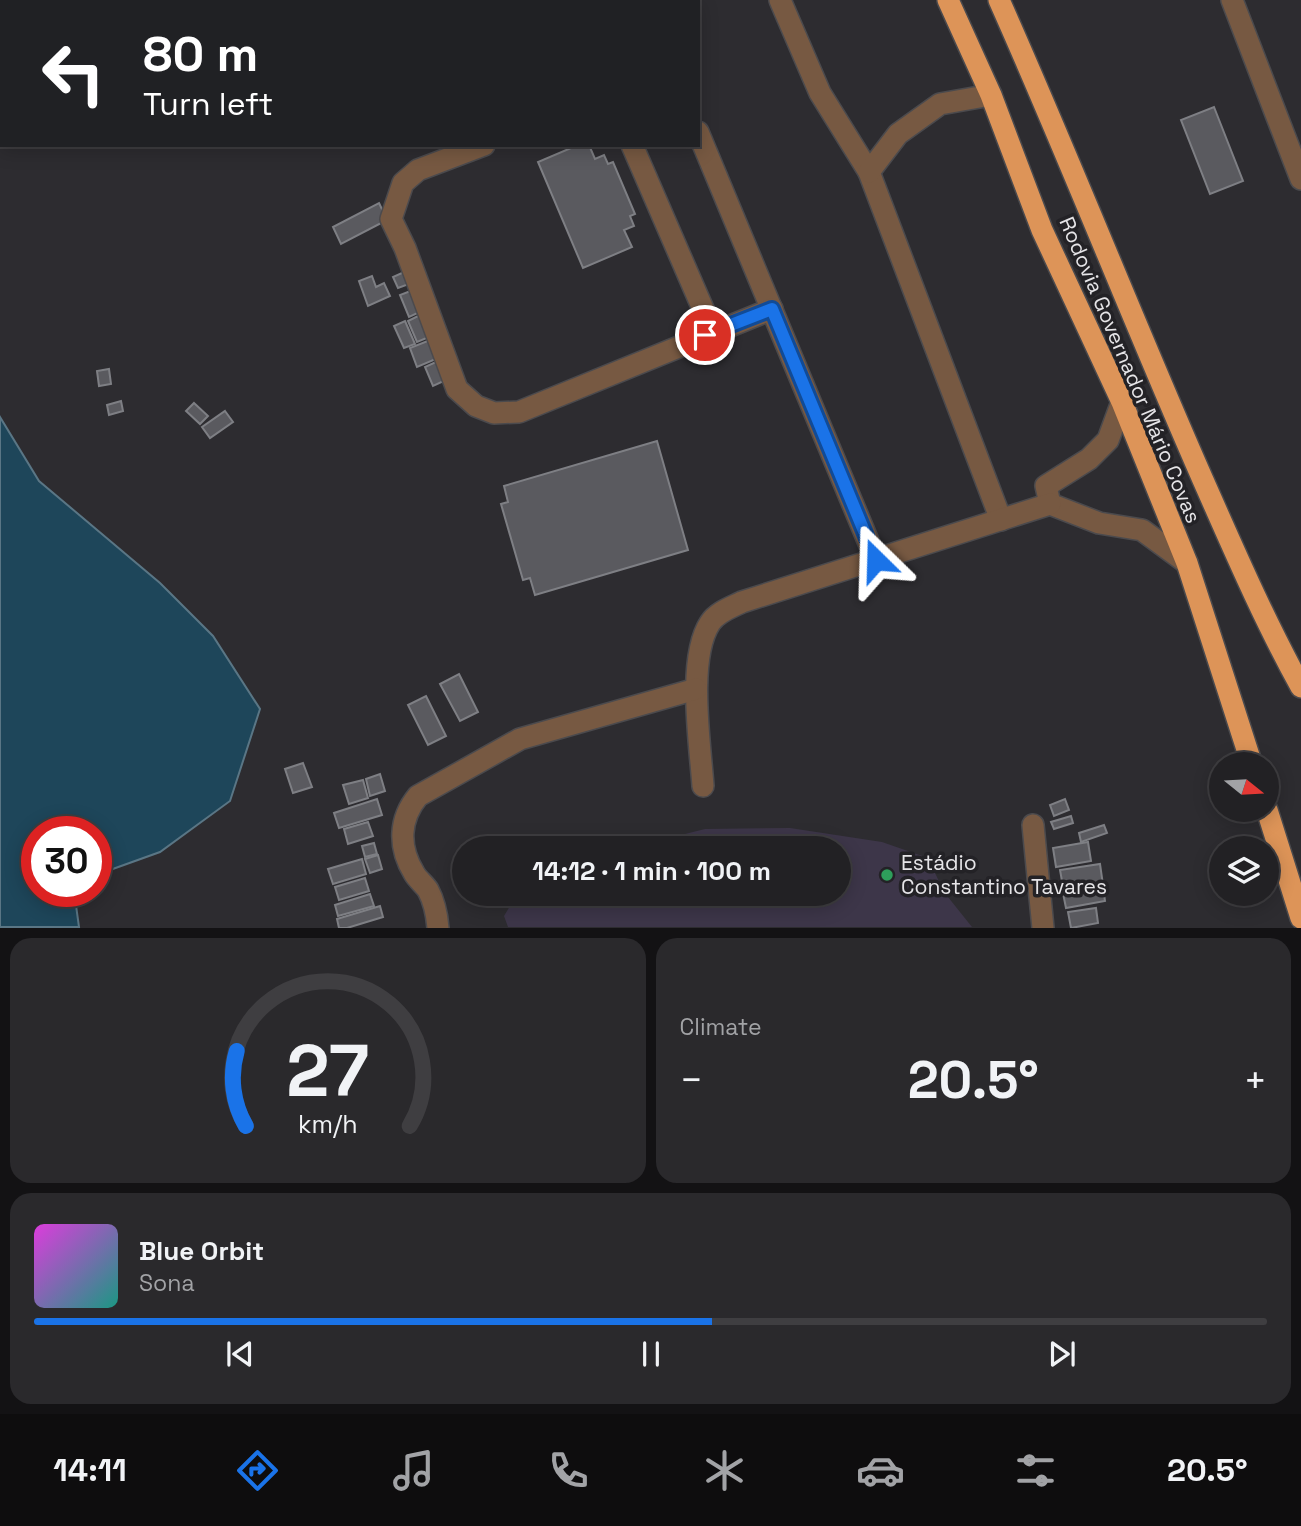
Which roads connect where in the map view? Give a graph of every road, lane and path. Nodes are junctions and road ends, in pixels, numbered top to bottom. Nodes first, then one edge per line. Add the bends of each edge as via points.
1 (780, 0) edge
2 (948, 0) edge
3 (999, 0) edge
4 (1232, 0) edge
5 (991, 95) junction
6 (700, 137) edge
7 (479, 147) edge
8 (633, 147) edge
9 (869, 172) junction
10 (1301, 179) edge
11 (772, 309) junction
12 (713, 332) junction
13 (1122, 402) junction
14 (1050, 504) junction
15 (1000, 520) junction
16 (876, 560) junction
17 (1187, 563) junction
18 (1301, 687) edge
19 (696, 689) junction
20 (1248, 752) edge
21 (703, 786) dead end
22 (1270, 822) edge
23 (1032, 825) dead end
24 (1301, 918) edge
25 (438, 928) edge
26 (1043, 928) edge

1 - 9 street via 820,93
2 - 5 highway, Rodovia Governador Mário Covas
3 - 18 highway, Rodovia Governador Mário Covas via 1181,430 1270,631
4 - 10 street
5 - 9 street via 940,104 898,134
5 - 13 highway, Rodovia Governador Mário Covas via 1042,230
6 - 11 street
7 - 12 street via 418,170 403,183 391,219 457,389 476,406 494,413 519,412
8 - 12 street
9 - 15 street
11 - 12 street
11 - 16 street
13 - 14 street via 1108,440 1089,459 1046,486
13 - 17 highway, Rodovia Governador Mário Covas
14 - 15 street
14 - 17 street via 1099,523 1142,530
15 - 16 street
16 - 19 street via 742,602 721,613 711,621 702,646
17 - 20 highway, Rodovia Governador Mário Covas
19 - 21 street
19 - 25 street via 520,739 418,796 402,824 403,846 413,872 428,891
22 - 24 highway
23 - 26 street

